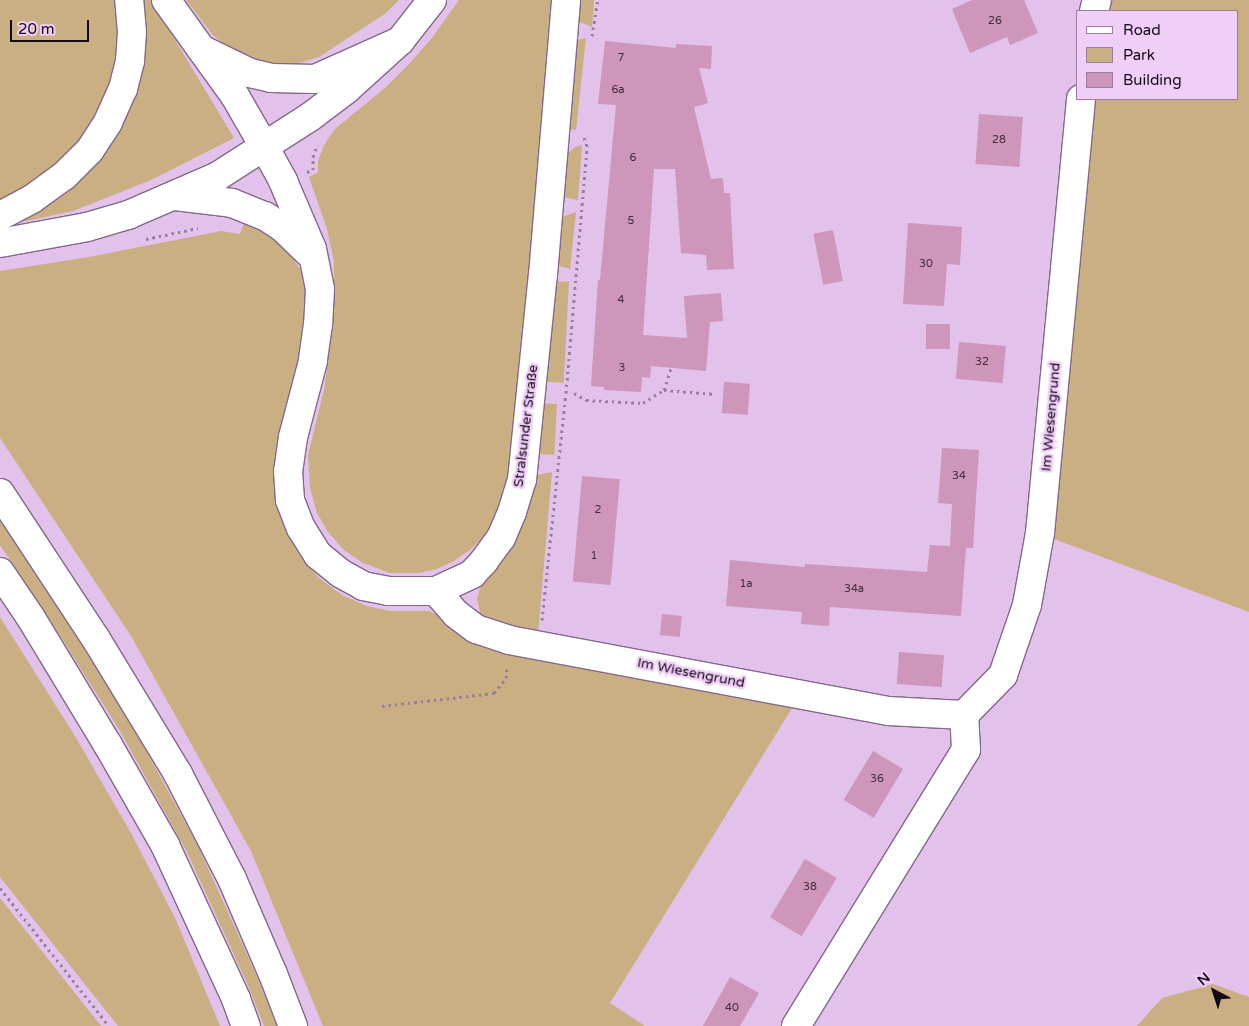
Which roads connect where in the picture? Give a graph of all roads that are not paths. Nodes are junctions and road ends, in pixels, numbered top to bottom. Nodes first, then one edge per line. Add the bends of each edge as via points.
1 (129, 0) edge
2 (166, 0) edge
3 (432, 0) edge
4 (566, 0) edge
5 (400, 41) junction
6 (201, 49) junction
7 (1081, 100) edge
8 (265, 148) junction
9 (175, 196) junction
10 (0, 216) edge
11 (0, 243) edge
12 (314, 257) junction
13 (0, 493) edge
14 (0, 572) edge
15 (436, 591) junction
16 (964, 716) junction
17 (246, 1026) edge
18 (292, 1026) edge
19 (796, 1026) edge

1 - 10 main road via 130,61 123,89 108,122 90,150 64,176 32,199
2 - 6 main road, Stralsunder Straße
3 - 5 main road
4 - 15 main road, Stralsunder Straße via 522,480 501,538 484,561 472,574
5 - 6 main road via 315,79 271,78
5 - 8 main road via 347,89
6 - 8 main road, Stralsunder Straße via 235,96
7 - 16 main road, Im Wiesengrund via 1040,533 1027,605 1003,675
8 - 9 main road via 218,176
8 - 12 main road, Stralsunder Straße via 298,213
9 - 11 main road via 87,227
9 - 12 main road via 232,204 265,216
12 - 15 main road, Stralsunder Straße via 320,290 318,324 313,361 293,437 288,470 290,500 301,528 318,555 340,573 363,586 388,591
13 - 18 main road via 96,639 178,774 232,880
14 - 17 main road via 37,627 165,845
15 - 16 main road, Im Wiesengrund via 456,614 476,629 509,640 888,711
16 - 19 main road via 966,750

